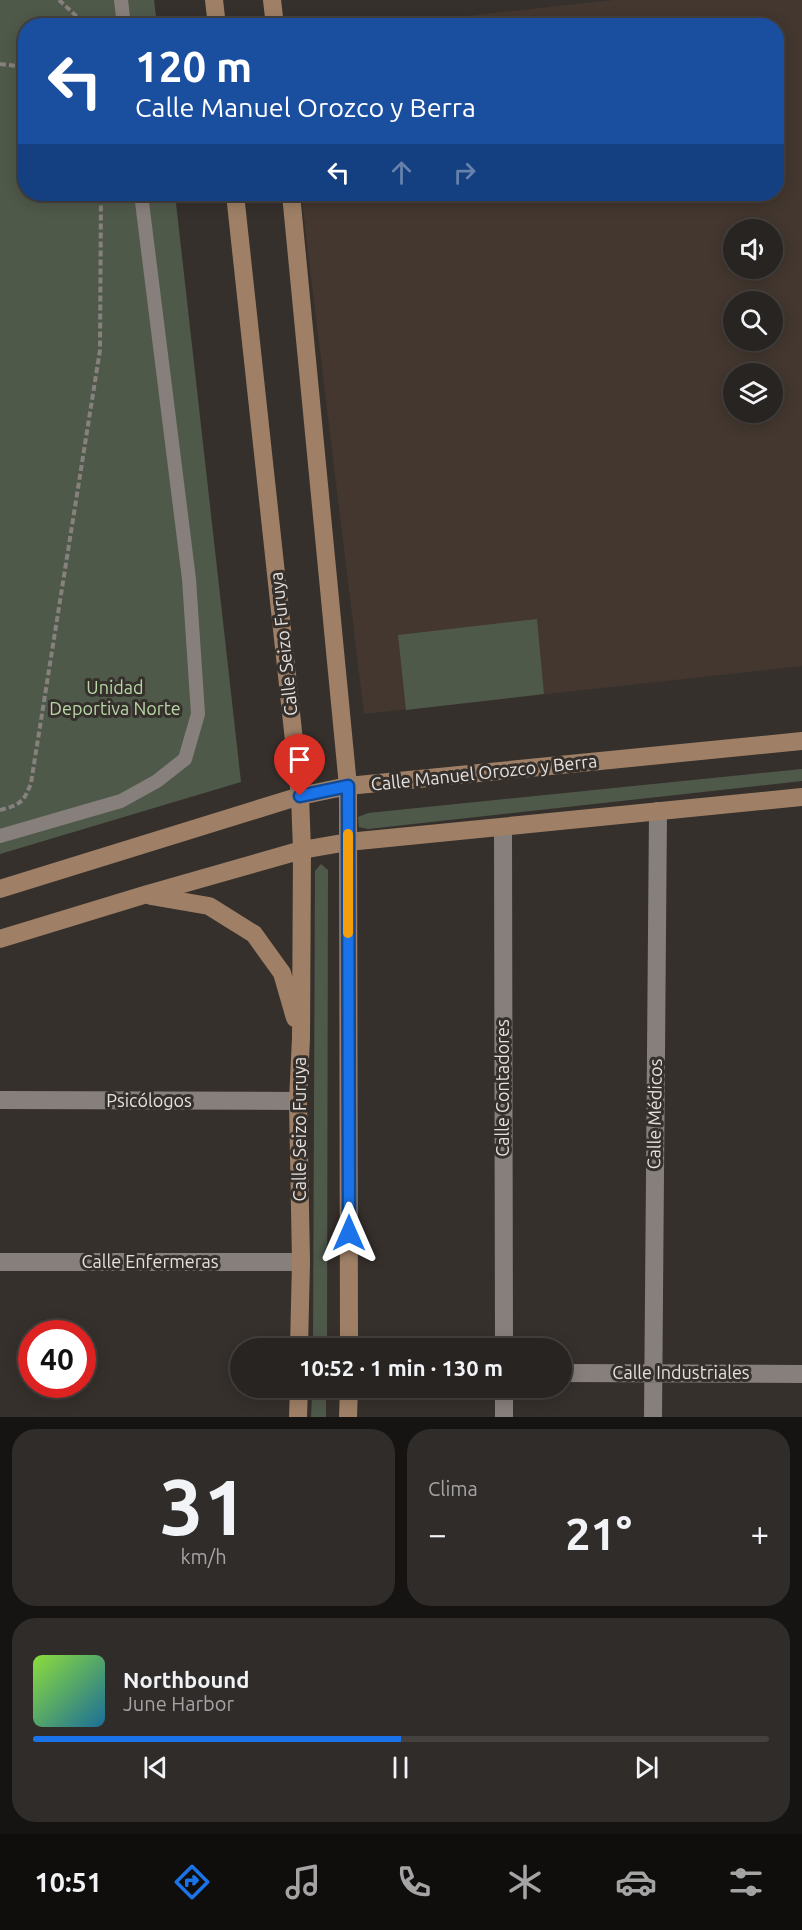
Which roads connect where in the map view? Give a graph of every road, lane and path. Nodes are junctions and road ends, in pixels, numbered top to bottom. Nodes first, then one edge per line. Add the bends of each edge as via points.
1 (59, 0) edge
2 (121, 0) edge
3 (214, 0) edge
4 (272, 0) edge
5 (78, 18) edge
6 (123, 18) edge
7 (216, 18) edge
8 (274, 18) edge
9 (0, 64) edge
10 (18, 66) edge
11 (101, 201) edge
12 (142, 201) edge
13 (236, 201) edge
14 (292, 201) edge
15 (802, 741) edge
16 (348, 786) junction
17 (300, 796) junction
18 (802, 797) edge
19 (0, 810) edge
20 (658, 811) junction
21 (503, 827) junction
22 (0, 836) edge
23 (348, 842) junction
24 (302, 850) junction
25 (0, 889) edge
26 (144, 895) junction
27 (0, 939) edge
28 (301, 1038) junction
29 (0, 1100) edge
30 (298, 1101) junction
31 (0, 1262) edge
32 (301, 1262) junction
33 (299, 1338) edge
34 (349, 1338) edge
35 (504, 1338) edge
36 (652, 1372) junction
37 (572, 1373) edge
38 (802, 1374) edge
39 (299, 1398) edge
40 (349, 1398) edge
41 (504, 1398) edge
42 (298, 1417) edge
43 (348, 1417) edge
44 (504, 1417) edge
45 (653, 1417) edge

1 - 5 path
2 - 6 lane
3 - 7 street
4 - 8 street
9 - 10 path
11 - 19 path via 100,350 31,783 25,800
12 - 22 lane via 189,579 198,714 185,759 157,781 121,801
13 - 17 street, Calle Seizo Furuya
14 - 16 street
15 - 16 street, Calle Manuel Orozco y Berra
16 - 17 street, Calle Manuel Orozco y Berra
16 - 23 street
17 - 24 street, Calle Seizo Furuya
17 - 25 street, Calle Manuel Orozco y Berra
18 - 20 street
20 - 21 street
20 - 36 street, Calle Médicos
21 - 23 street
21 - 35 street, Calle Contadores
23 - 24 street
23 - 34 street
24 - 26 street
24 - 28 street, Calle Seizo Furuya
26 - 27 street
26 - 28 street via 209,906 254,934 282,973
28 - 30 street, Calle Seizo Furuya
29 - 30 street, Psicólogos
30 - 32 street, Calle Seizo Furuya
31 - 32 street, Calle Enfermeras
32 - 33 street, Calle Seizo Furuya
36 - 37 street, Calle Industriales
36 - 38 street, Calle Industriales
36 - 45 street, Calle Médicos
39 - 42 street
40 - 43 street
41 - 44 street

